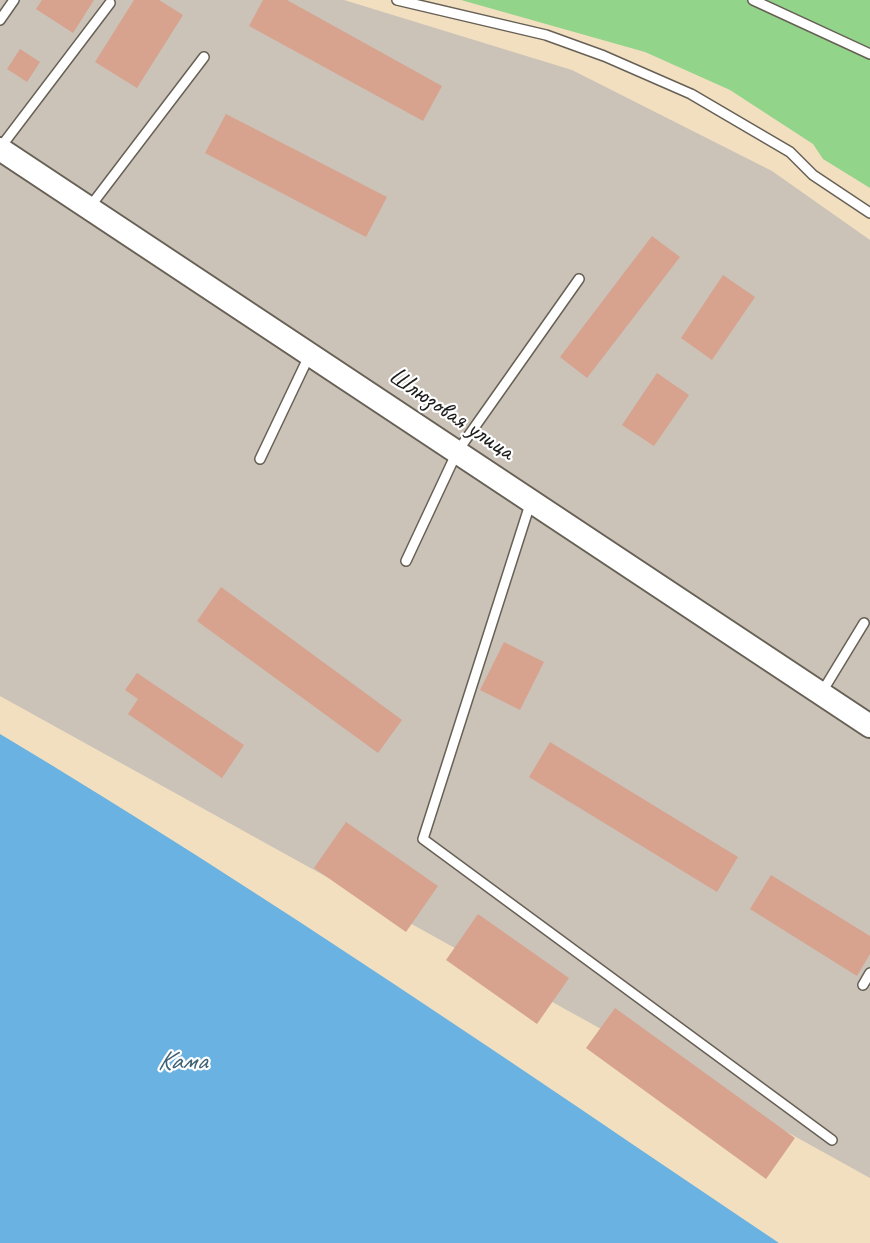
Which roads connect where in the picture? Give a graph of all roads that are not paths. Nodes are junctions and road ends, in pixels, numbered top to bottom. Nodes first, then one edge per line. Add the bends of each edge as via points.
1 (15, 0) edge
2 (396, 0) edge
3 (753, 0) edge
4 (110, 3) dead end
5 (0, 20) edge
6 (870, 54) edge
7 (204, 57) dead end
8 (0, 149) edge
9 (88, 208) junction
10 (870, 213) edge
11 (579, 279) dead end
12 (310, 354) junction
13 (457, 452) junction
14 (260, 459) dead end
15 (531, 501) junction
16 (406, 561) dead end
17 (864, 623) dead end
18 (821, 694) junction
19 (870, 726) edge
20 (870, 973) edge
21 (863, 985) dead end
22 (832, 1140) dead end

1 - 5 lane
2 - 10 lane via 546,35 691,94 790,152 813,175
3 - 6 lane
4 - 8 lane
7 - 9 lane
8 - 9 street, Шлюзовая улица
9 - 12 street, Шлюзовая улица
11 - 13 lane
12 - 13 street, Шлюзовая улица
12 - 14 lane
13 - 15 street, Шлюзовая улица
13 - 16 lane
15 - 18 street, Шлюзовая улица
15 - 22 lane via 423,839
17 - 18 lane
18 - 19 street, Шлюзовая улица
20 - 21 lane

